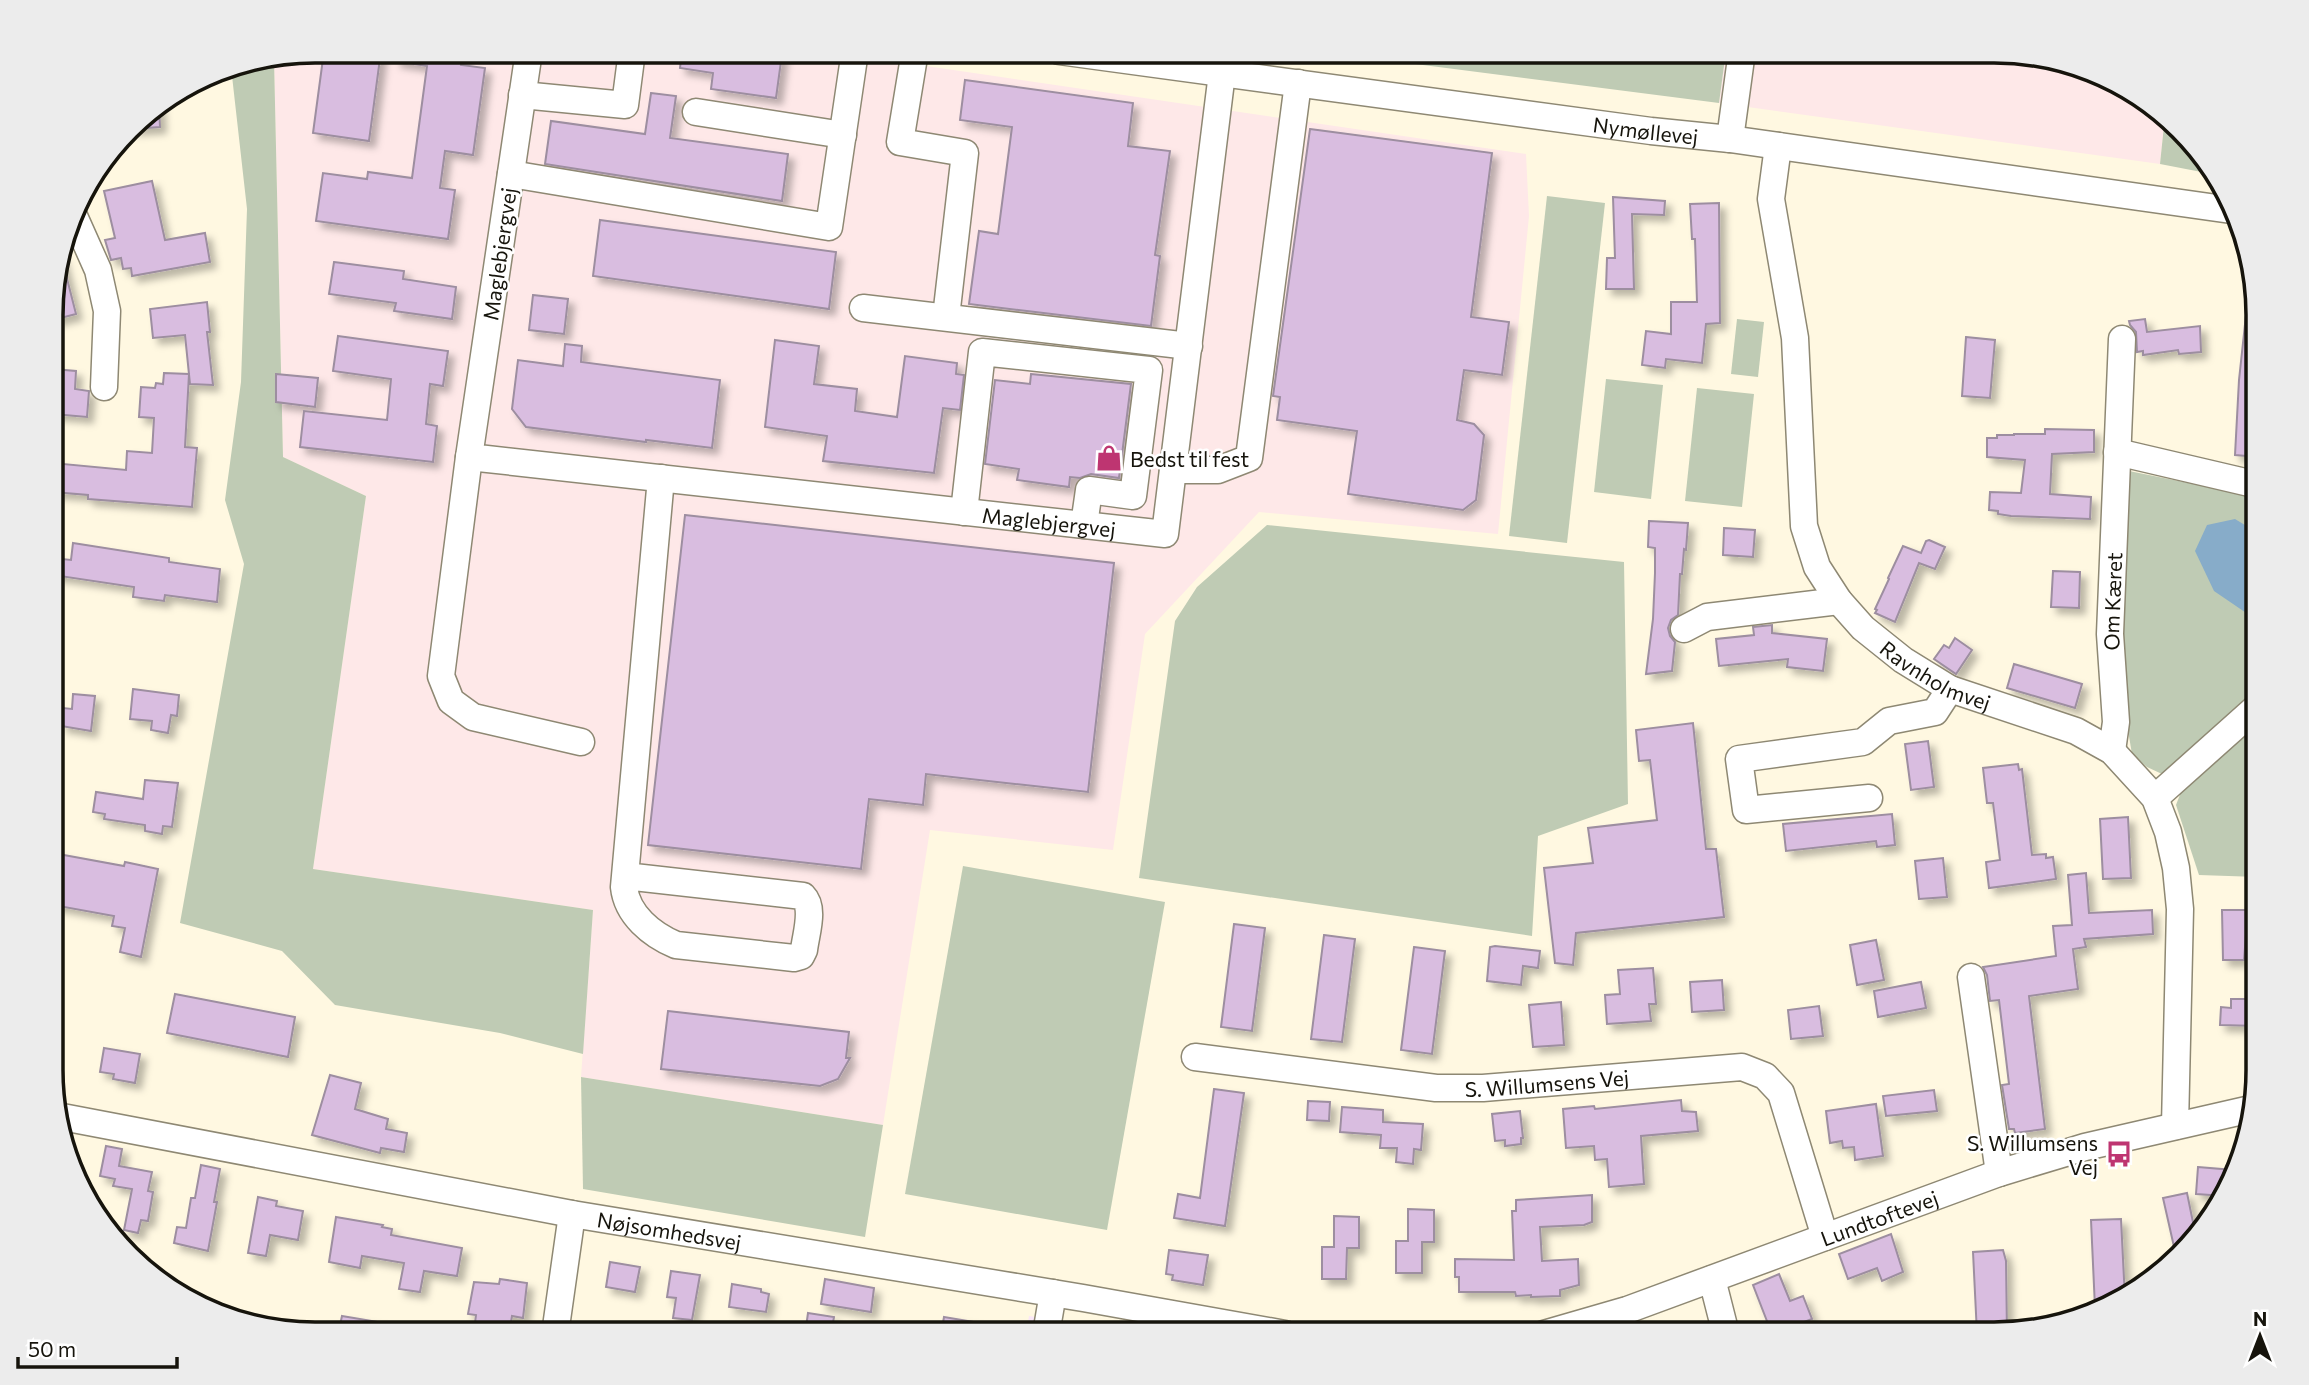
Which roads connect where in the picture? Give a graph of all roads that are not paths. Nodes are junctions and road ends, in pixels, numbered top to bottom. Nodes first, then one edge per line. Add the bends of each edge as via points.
1 (527, 63) edge
2 (630, 63) edge
3 (853, 63) edge
4 (913, 63) edge
5 (1148, 63) edge
6 (1740, 63) edge
7 (1222, 73) junction
8 (1298, 83) junction
9 (522, 95) junction
10 (696, 112) dead end
11 (843, 135) junction
12 (1730, 139) junction
13 (1778, 146) junction
14 (511, 174) junction
15 (2223, 209) edge
16 (79, 227) edge
17 (863, 308) dead end
18 (946, 317) junction
19 (2122, 339) dead end
20 (1189, 346) junction
21 (104, 387) dead end
22 (2117, 452) junction
23 (469, 457) junction
24 (1173, 470) junction
25 (661, 478) junction
26 (2246, 482) edge
27 (964, 512) junction
28 (1084, 525) junction
29 (1839, 601) junction
30 (1684, 629) dead end
31 (1950, 689) junction
32 (2246, 717) edge
33 (580, 741) dead end
34 (2112, 751) junction
35 (1870, 798) dead end
36 (2155, 798) junction
37 (625, 876) junction
38 (1971, 977) dead end
39 (1195, 1056) dead end
40 (2243, 1111) edge
41 (68, 1118) edge
42 (2175, 1126) junction
43 (1999, 1173) junction
44 (572, 1214) junction
45 (1825, 1237) junction
46 (1712, 1279) junction
47 (1053, 1293) junction
48 (557, 1322) edge
49 (1048, 1322) edge
50 (1217, 1322) edge
51 (1586, 1322) edge
52 (1723, 1322) edge

1 - 9 street, Maglebjergvej
2 - 9 street via 625,104
3 - 11 street
4 - 18 street via 900,142 965,153
5 - 7 street, Nymøllevej
6 - 12 street
7 - 8 street, Nymøllevej
7 - 20 street, Maglebjergvej
8 - 12 street, Nymøllevej
8 - 24 street via 1249,458 1218,470
9 - 14 street, Maglebjergvej
10 - 11 street
11 - 14 street via 829,227
12 - 13 street, Nymøllevej
13 - 15 street, Nymøllevej
13 - 29 street, Ravnholmvej via 1771,199 1795,338 1804,526 1816,567
14 - 23 street, Maglebjergvej
16 - 21 street via 97,270 107,311
17 - 18 street
18 - 20 street
19 - 22 street, Om Kæret
20 - 24 street, Maglebjergvej
22 - 26 street
22 - 34 street, Om Kæret via 2110,634 2116,722
23 - 25 street, Maglebjergvej
23 - 33 street, Maglebjergvej via 441,676 452,701 473,717
24 - 28 street, Maglebjergvej via 1165,534
25 - 27 street, Maglebjergvej
25 - 37 street
27 - 28 street, Maglebjergvej
27 - 28 street via 982,352 1149,370 1133,496 1089,491
29 - 30 street via 1707,617
29 - 31 street, Ravnholmvej via 1863,628 1903,660
31 - 34 street, Ravnholmvej via 2076,731
31 - 35 street via 1934,712 1889,721 1863,742 1739,759 1746,810
32 - 36 street
34 - 36 street, Ravnholmvej
36 - 42 street, Ravnholmvej via 2168,832 2180,909
37 - 37 street via 626,901 659,938 676,945 794,958 804,950 810,910 803,895
38 - 43 street
39 - 45 street, S. Willumsens Vej via 1436,1088 1742,1068 1765,1076 1781,1093
40 - 42 street, Lundtoftevej
41 - 44 street, Nøjsomhedsvej
42 - 43 street, Lundtoftevej
43 - 45 street, Lundtoftevej
44 - 47 street, Nøjsomhedsvej
44 - 48 street
45 - 46 street, Lundtoftevej
46 - 51 street, Lundtoftevej
46 - 52 street
47 - 49 street
47 - 50 street, Nøjsomhedsvej

